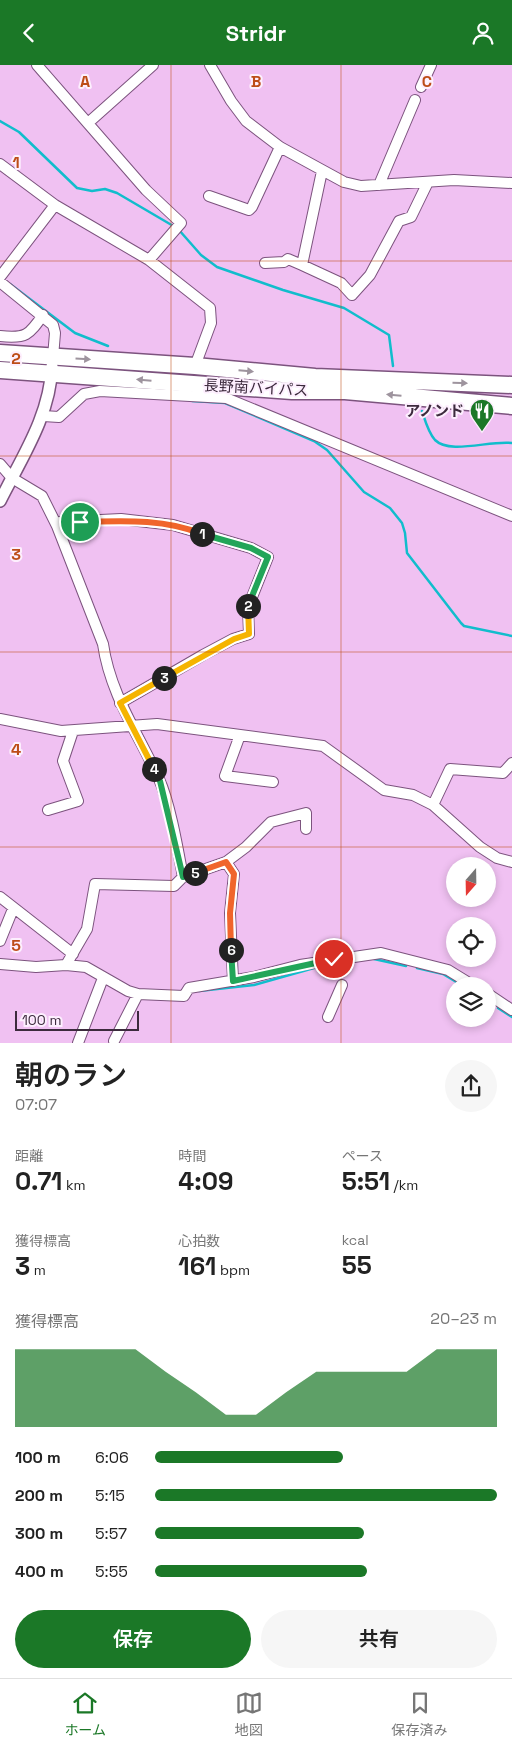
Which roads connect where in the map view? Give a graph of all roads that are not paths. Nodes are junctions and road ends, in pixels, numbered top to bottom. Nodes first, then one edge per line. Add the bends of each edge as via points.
1 (37, 65) edge
2 (153, 65) edge
3 (210, 65) edge
4 (431, 65) edge
5 (421, 87) dead end
6 (415, 101) dead end
7 (88, 123) junction
8 (280, 147) junction
9 (0, 164) edge
10 (322, 171) junction
11 (428, 182) junction
12 (512, 183) edge
13 (379, 185) junction
14 (210, 196) dead end
15 (55, 205) junction
16 (149, 260) junction
17 (265, 263) dead end
18 (302, 265) junction
19 (0, 277) edge
20 (0, 282) edge
21 (43, 315) junction
22 (0, 336) edge
23 (0, 353) edge
24 (53, 357) junction
25 (195, 366) junction
26 (0, 370) edge
27 (52, 375) junction
28 (512, 385) edge
29 (512, 406) edge
30 (43, 416) junction
31 (0, 464) edge
32 (12, 478) junction
33 (0, 501) edge
34 (512, 516) edge
35 (57, 525) junction
36 (120, 703) junction
37 (0, 719) edge
38 (132, 726) junction
39 (73, 731) junction
40 (240, 735) junction
41 (512, 763) edge
42 (273, 782) dead end
43 (433, 805) junction
44 (48, 810) dead end
45 (306, 829) dead end
46 (226, 862) junction
47 (512, 862) edge
48 (183, 877) junction
49 (0, 897) edge
50 (13, 909) junction
51 (0, 941) edge
52 (73, 954) junction
53 (0, 964) edge
54 (66, 965) junction
55 (459, 977) edge
56 (104, 978) junction
57 (233, 981) junction
58 (342, 985) dead end
59 (138, 994) junction
60 (496, 999) edge
61 (512, 1010) edge
62 (328, 1017) dead end
63 (114, 1041) dead end
64 (78, 1043) edge

1 - 7 street
2 - 7 street
3 - 8 street via 246,121
4 - 5 street
6 - 13 street
7 - 16 street via 146,190 181,223
8 - 10 street
8 - 14 street via 252,207 249,209
9 - 15 street
10 - 13 street via 352,184
10 - 18 street
11 - 12 street
11 - 13 street
11 - 18 street via 411,217 399,221 370,275 352,295 342,283
15 - 16 street
15 - 19 street
16 - 25 street via 210,308 212,323
17 - 18 street via 284,263 288,259
20 - 21 street
21 - 22 street via 30,334 16,338
21 - 24 street via 53,325 55,333
23 - 24 highway, 長野南バイパス
24 -> 25 highway, 長野南バイパス
24 - 27 street
25 -> 28 highway, 長野南バイパス via 315,377
26 - 27 highway, 長野南バイパス
29 -> 27 highway, 長野南バイパス via 345,391 292,391
27 - 30 street
30 - 32 street
30 - 34 street via 59,417 84,394 100,391 226,398
31 - 32 street
32 - 33 street
32 - 35 street via 42,496
35 - 36 street via 103,645
35 - 36 street via 121,519 173,525 251,548 268,557 248,607 249,634 204,655
36 - 38 street
37 - 39 street
38 - 39 street
38 - 40 street via 157,725
38 - 48 street via 160,781
39 - 44 street via 63,761 78,801
40 - 42 street via 225,775
40 - 43 street via 323,746 384,790 413,795
41 - 43 street via 503,773 450,769
43 - 47 street via 480,847
45 - 46 street via 306,813 271,822
46 - 48 street
46 - 57 street via 234,874 230,913
48 - 52 street via 174,886 96,884 87,929
49 - 50 street
50 - 51 street
50 - 52 street
52 - 54 street
53 - 54 street
54 - 56 street via 86,967
55 - 57 street via 448,970 381,953 300,965
56 - 59 street
56 - 64 street
57 - 59 street via 189,988 184,996
58 - 62 street
59 - 63 street
60 - 61 street

